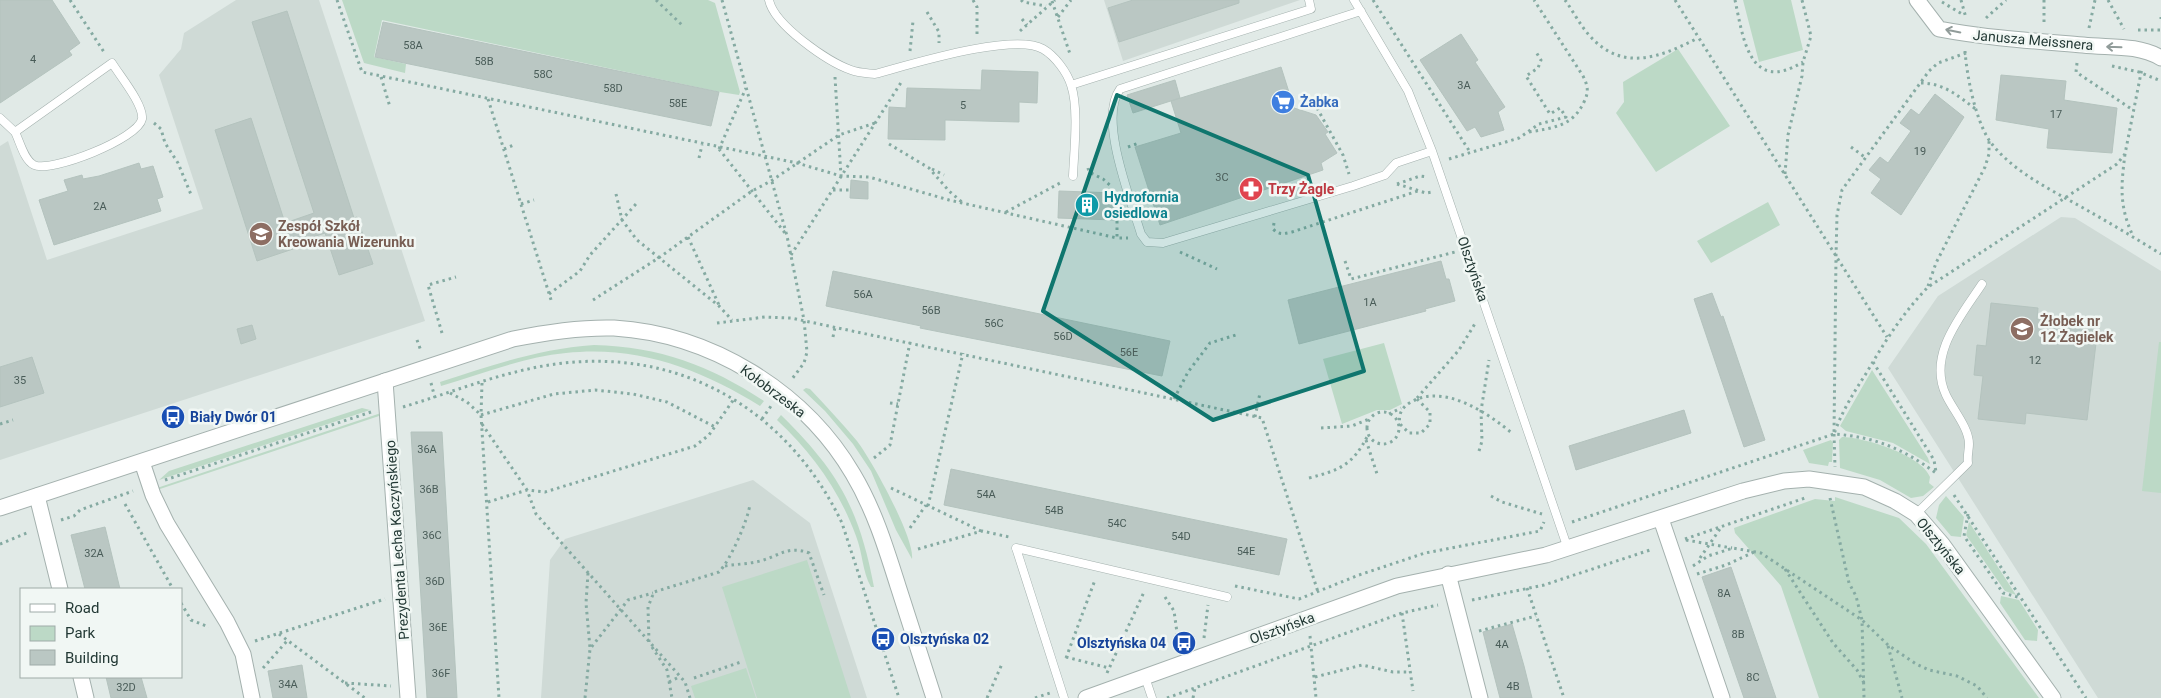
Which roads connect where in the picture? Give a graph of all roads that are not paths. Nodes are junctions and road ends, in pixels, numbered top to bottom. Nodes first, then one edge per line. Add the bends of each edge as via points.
1 (769, 0) edge
2 (1309, 0) edge
3 (1354, 0) edge
4 (1917, 0) edge
5 (1361, 11) junction
6 (2161, 58) edge
7 (1071, 85) junction
8 (0, 118) edge
9 (15, 132) junction
10 (1432, 151) junction
11 (1073, 176) road end
12 (1982, 284) dead end
13 (385, 381) junction
14 (142, 462) junction
15 (37, 496) junction
16 (0, 508) edge
17 (1916, 514) junction
18 (1661, 519) junction
19 (1568, 549) junction
20 (1448, 574) junction
21 (60, 588) edge
22 (1226, 597) dead end
23 (81, 678) edge
24 (1145, 678) junction
25 (407, 691) edge
26 (86, 698) edge
27 (252, 698) edge
28 (934, 698) edge
29 (1064, 698) edge
30 (1086, 698) edge
31 (1152, 698) edge
32 (1480, 698) edge
33 (1722, 698) edge
34 (2052, 698) edge

1 - 7 lane via 777,17 801,38 823,56 858,73 874,74 1005,44 1028,45 1042,48 1058,62
2 - 7 lane via 1311,8
3 - 5 lane, Olsztyńska
6 -> 4 street, Janusza Meissnera via 2150,51 2131,48 1965,34 1939,28
5 - 10 lane, Olsztyńska via 1408,91
5 - 10 lane via 1125,86 1114,96 1112,130 1142,234 1147,242 1162,243 1353,186 1385,175 1396,163
7 - 11 lane
8 - 9 lane
9 - 9 lane via 31,164 50,167 91,154 131,133 142,120 137,102 112,63
10 - 19 lane, Olsztyńska
12 - 17 lane via 1948,336 1942,362 1945,394 1969,443 1968,463
13 - 14 street
13 - 25 street, Prezydenta Lecha Kaczyńskiego
13 - 28 street, Kołobrzeska via 513,339 563,330 615,328 673,339 712,351 754,373 810,418 839,453 865,497 880,530
14 - 15 street
14 - 27 street via 166,524 243,654
15 - 16 street
15 - 21 street
17 - 18 street, Olsztyńska via 1895,500 1864,487 1809,479 1767,484
17 - 34 street, Olsztyńska via 1942,544
18 - 19 street, Olsztyńska
18 - 33 street via 1676,542
19 - 20 street, Olsztyńska
20 - 24 street, Olsztyńska via 1397,586
20 - 32 street
22 - 29 lane via 1148,582 1016,548
23 - 26 street
24 - 30 street, Olsztyńska
24 - 31 lane

